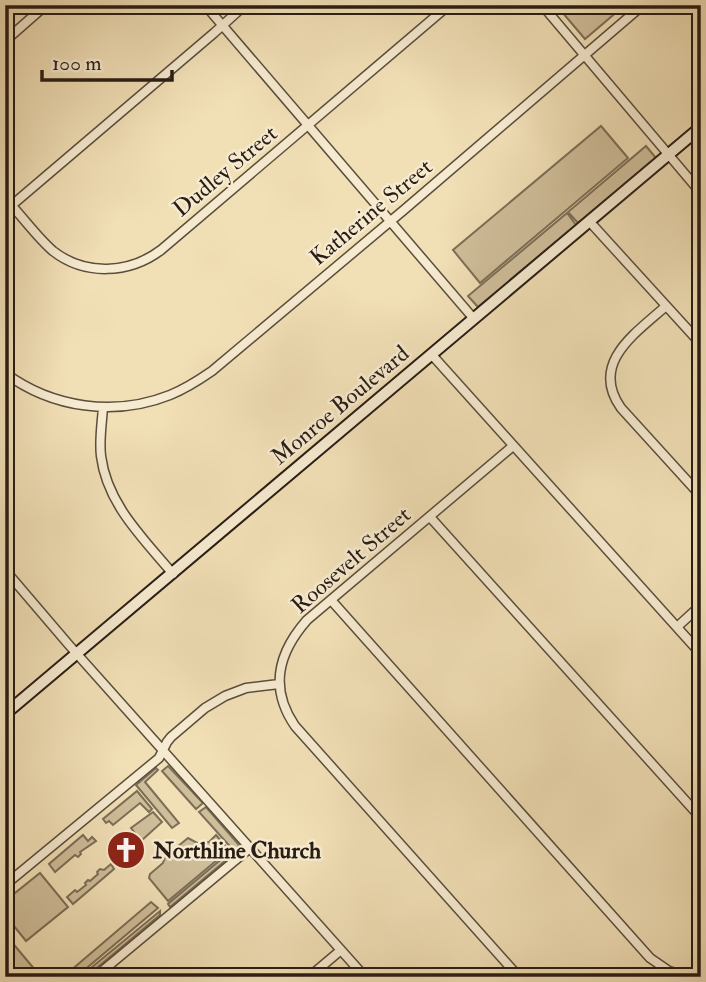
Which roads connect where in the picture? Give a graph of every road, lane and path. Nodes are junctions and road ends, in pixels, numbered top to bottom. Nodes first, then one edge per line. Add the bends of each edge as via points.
1 (46, 5) edge
2 (205, 5) edge
3 (245, 5) edge
4 (449, 5) edge
5 (541, 5) edge
6 (643, 5) edge
7 (223, 26) junction
8 (5, 41) edge
9 (584, 55) junction
10 (308, 125) junction
11 (701, 128) edge
12 (668, 156) junction
13 (701, 193) edge
14 (9, 208) edge
15 (390, 221) junction
16 (589, 221) junction
17 (666, 306) junction
18 (474, 319) junction
19 (701, 344) edge
20 (432, 355) junction
21 (5, 373) edge
22 (103, 407) junction
23 (513, 446) junction
24 (701, 496) edge
25 (430, 517) junction
26 (5, 570) edge
27 (173, 574) junction
28 (331, 600) junction
29 (701, 605) edge
30 (677, 627) junction
31 (77, 654) junction
32 (701, 654) edge
33 (279, 684) junction
34 (5, 714) edge
35 (163, 750) junction
36 (701, 818) edge
37 (250, 848) junction
38 (5, 885) edge
39 (341, 950) junction
40 (682, 976) edge
41 (95, 977) edge
42 (309, 977) edge
43 (365, 977) edge
44 (519, 977) edge

1 - 8 street
2 - 7 street
3 - 7 street
4 - 10 street, Dudley Street
5 - 9 street
6 - 9 street, Katherine Street
7 - 10 street
7 - 14 street
9 - 12 street
9 - 15 street, Katherine Street
10 - 14 street, Dudley Street via 161,250 131,266 98,269 68,260
10 - 15 street
11 - 12 street, Monroe Boulevard
12 - 13 street
12 - 16 street, Monroe Boulevard
15 - 18 street
15 - 22 street, Katherine Street via 196,382 141,404
16 - 17 street
16 - 18 street, Monroe Boulevard
17 - 19 street
17 - 24 street via 621,348 612,363 611,384 621,408
18 - 20 street, Monroe Boulevard
20 - 23 street
20 - 27 street, Monroe Boulevard
21 - 22 street, Katherine Street via 45,396
22 - 27 street via 101,454 116,503
23 - 25 street, Roosevelt Street
23 - 30 street
25 - 28 street, Roosevelt Street
25 - 36 street
26 - 31 street
27 - 31 street, Monroe Boulevard
28 - 33 street, Roosevelt Street via 294,636 281,665
28 - 40 street via 645,952
29 - 30 street
30 - 32 street
31 - 34 street, Monroe Boulevard
31 - 35 street
33 - 35 street via 225,696 171,737
33 - 44 street via 295,726
35 - 37 street
35 - 38 street
37 - 39 street
37 - 41 street
39 - 42 street
39 - 43 street

